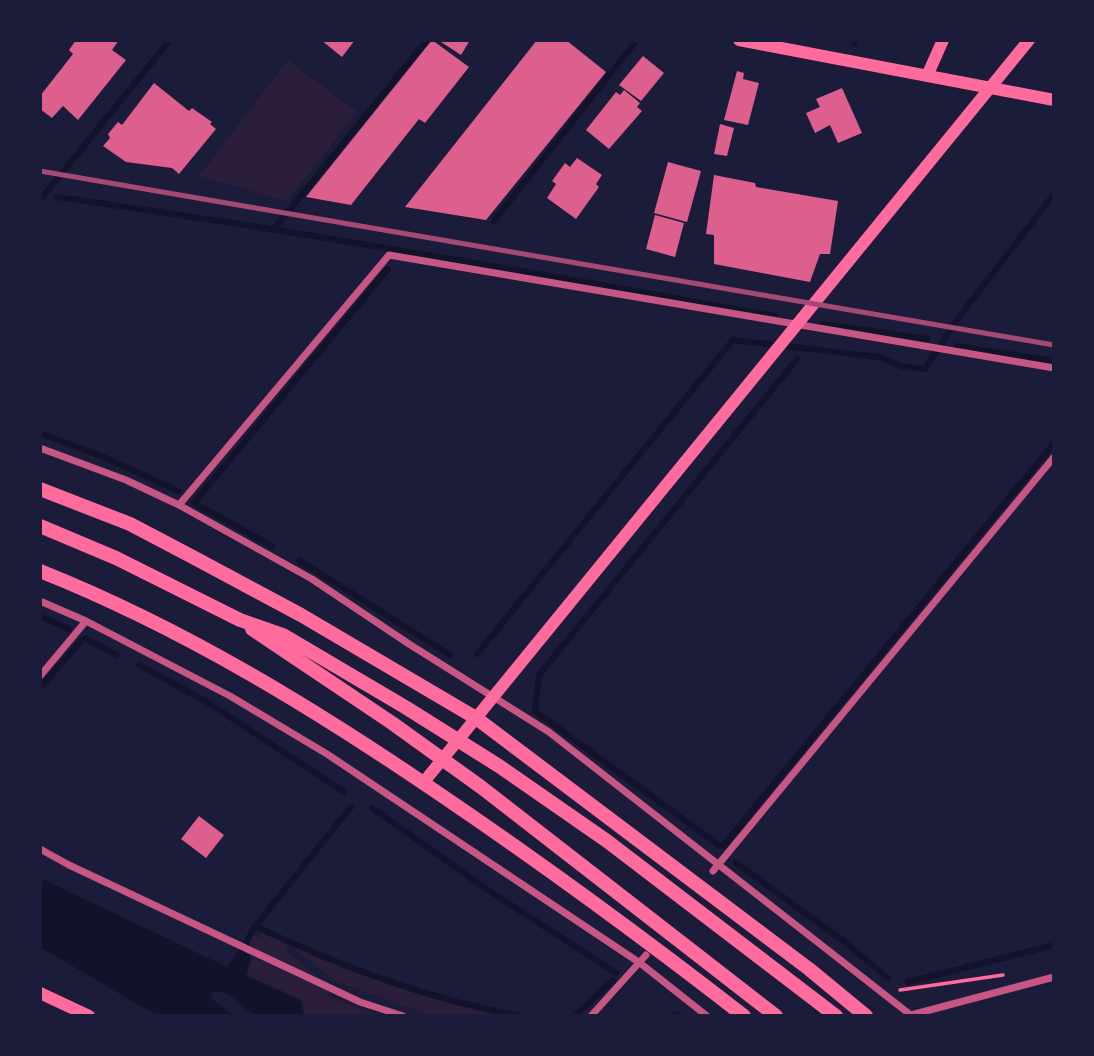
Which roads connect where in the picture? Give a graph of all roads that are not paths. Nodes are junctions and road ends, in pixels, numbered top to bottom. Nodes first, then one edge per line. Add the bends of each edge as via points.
1 (739, 40) edge
2 (943, 40) edge
3 (1026, 44) edge
4 (927, 76) junction
5 (1054, 100) edge
6 (1054, 368) edge
7 (40, 448) edge
8 (1054, 457) edge
9 (40, 489) edge
10 (180, 505) junction
11 (40, 526) edge
12 (40, 571) edge
13 (40, 601) edge
14 (240, 620) junction
15 (86, 621) junction
16 (40, 676) edge
17 (476, 718) junction
18 (423, 783) junction
19 (40, 849) edge
20 (719, 864) junction
21 (713, 871) dead end
22 (646, 955) dead end
23 (640, 963) junction
24 (1054, 977) edge
25 (40, 993) edge
26 (82, 1015) edge
27 (911, 1015) edge
28 (403, 1016) edge
29 (591, 1016) edge
30 (707, 1016) edge
31 (744, 1016) edge
32 (776, 1016) edge
33 (836, 1016) edge
34 (866, 1016) edge

1 - 4 main road
2 - 4 main road
3 - 17 main road
4 - 5 main road
6 - 10 street via 389,255
7 - 10 street
8 - 20 street
9 - 17 highway via 130,524 301,615
10 - 20 street via 312,579 549,732
11 - 14 highway
12 - 18 highway via 153,623 286,694
13 - 15 street
14 - 32 highway via 481,787
14 - 33 highway via 283,635 499,766 607,841
15 - 16 street
15 - 23 street via 230,696 327,754
17 - 18 main road
17 - 34 highway
18 - 31 highway via 630,927
19 - 28 street via 348,996
20 - 21 street
20 - 27 street
22 - 23 street
23 - 29 street
23 - 30 street
24 - 27 street
25 - 26 main road

